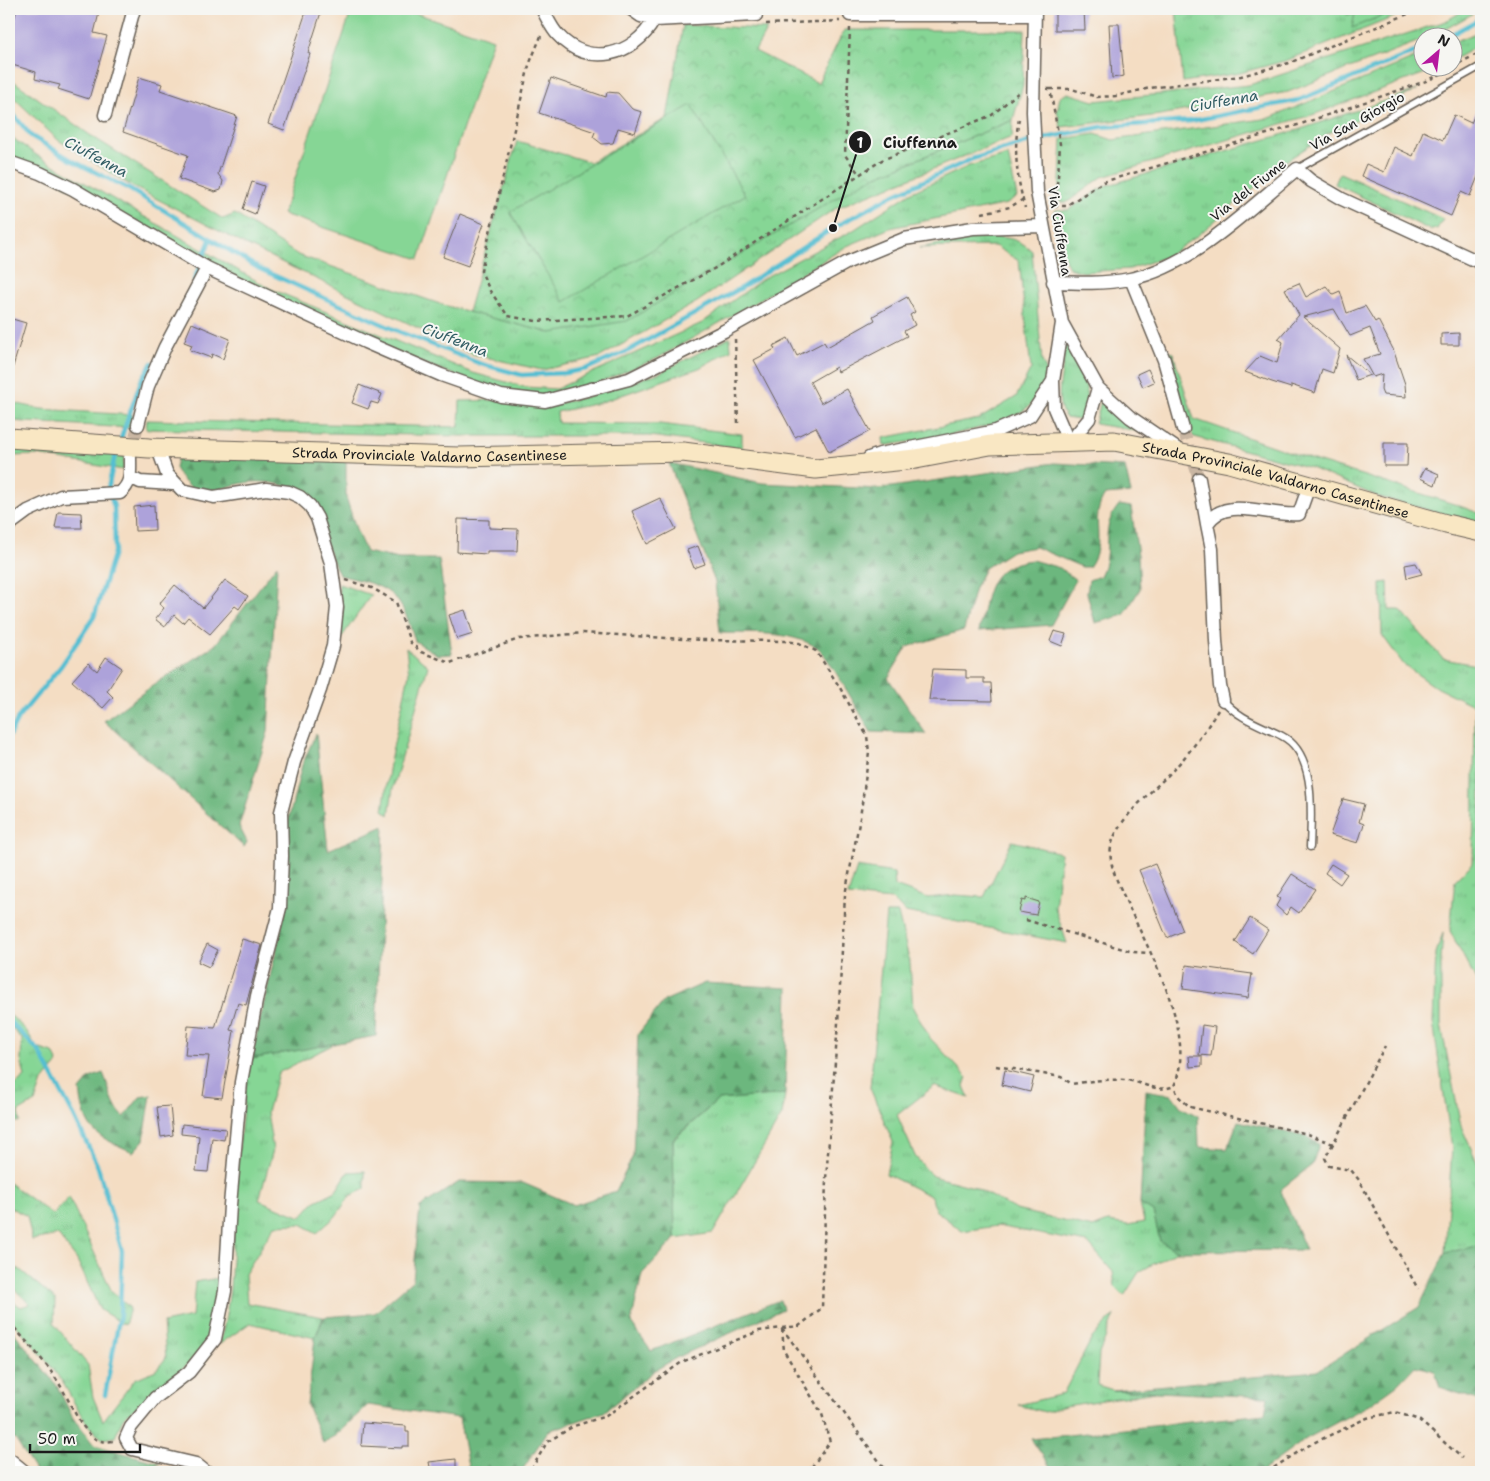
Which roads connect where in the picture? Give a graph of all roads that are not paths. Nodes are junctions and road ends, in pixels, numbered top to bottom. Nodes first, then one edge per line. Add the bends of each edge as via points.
1 (134, 9) edge
2 (631, 9) edge
3 (1035, 12) edge
4 (545, 14) edge
5 (756, 15) road end
6 (850, 15) road end
7 (654, 20) junction
8 (1481, 66) edge
9 (105, 115) dead end
10 (9, 162) edge
11 (1297, 169) junction
12 (1042, 226) junction
13 (1481, 263) edge
14 (207, 268) junction
15 (1131, 279) junction
16 (1053, 282) junction
17 (1062, 323) junction
18 (1053, 381) junction
19 (1098, 388) junction
20 (138, 425) tunnel mouth
21 (1183, 428) tunnel mouth
22 (9, 438) edge
23 (1070, 443) junction
24 (158, 449) junction
25 (1186, 455) junction
26 (130, 458) tunnel mouth
27 (850, 466) junction
28 (130, 477) junction
29 (1199, 479) tunnel mouth
30 (173, 484) junction
31 (1309, 486) junction
32 (1207, 524) junction
33 (9, 526) edge
34 (1481, 532) edge
35 (1223, 700) joint
36 (1310, 847) dead end
37 (9, 1459) edge
38 (25, 1472) edge
39 (206, 1472) edge

1 - 9 street
2 - 7 street
3 - 6 street
3 - 12 street, Via Ciuffenna via 1027,111
4 - 7 street via 557,35 578,51 601,55 625,49 646,34
5 - 7 street
8 - 11 lane, Via San Giorgio
10 - 14 street via 73,190
11 - 13 street, Via del Fiume via 1342,199
11 - 15 street, Via del Fiume via 1186,258
12 - 14 street via 973,228 904,239 848,262 629,379 545,401 501,396 441,375
12 - 16 street, Via Ciuffenna
14 - 20 street via 165,347 148,386
15 - 16 street, Via del Fiume via 1088,284
15 - 21 street via 1164,360
16 - 17 street, Via Ciuffenna
17 - 18 street, Strada Provinciale Valdarno Casentinese
17 - 19 street, Via Ciuffenna
18 - 23 street, Strada Provinciale Valdarno Casentinese via 1054,408
18 - 27 street, Strada Provinciale Valdarno Casentinese via 1030,416 996,431 880,454
19 - 23 street via 1089,418
19 - 25 street, Via Ciuffenna via 1130,417
22 - 24 main road, Strada Provinciale Valdarno Casentinese
23 - 25 main road, Strada Provinciale Valdarno Casentinese via 1114,441
23 - 27 main road, Strada Provinciale Valdarno Casentinese via 990,445 916,459
24 - 27 main road, Strada Provinciale Valdarno Casentinese via 459,457 683,452 816,469
24 - 30 street
25 - 31 main road, Strada Provinciale Valdarno Casentinese via 1229,463
26 - 28 street
28 - 30 street via 140,482
28 - 33 street via 127,487 120,493 61,496 28,511
29 - 32 street
30 - 39 street via 182,490 214,497 266,489 300,496 317,518 333,576 337,607 333,646 294,762 281,812 280,908 257,996 241,1082 225,1291 215,1339 189,1372 155,1398 126,1438 132,1449 196,1464
31 - 32 street via 1299,514 1286,516 1231,510 1211,517
31 - 34 main road, Strada Provinciale Valdarno Casentinese
32 - 35 street via 1212,549 1216,650
35 - 36 lane via 1246,719 1285,737 1297,749 1310,784
37 - 38 street

